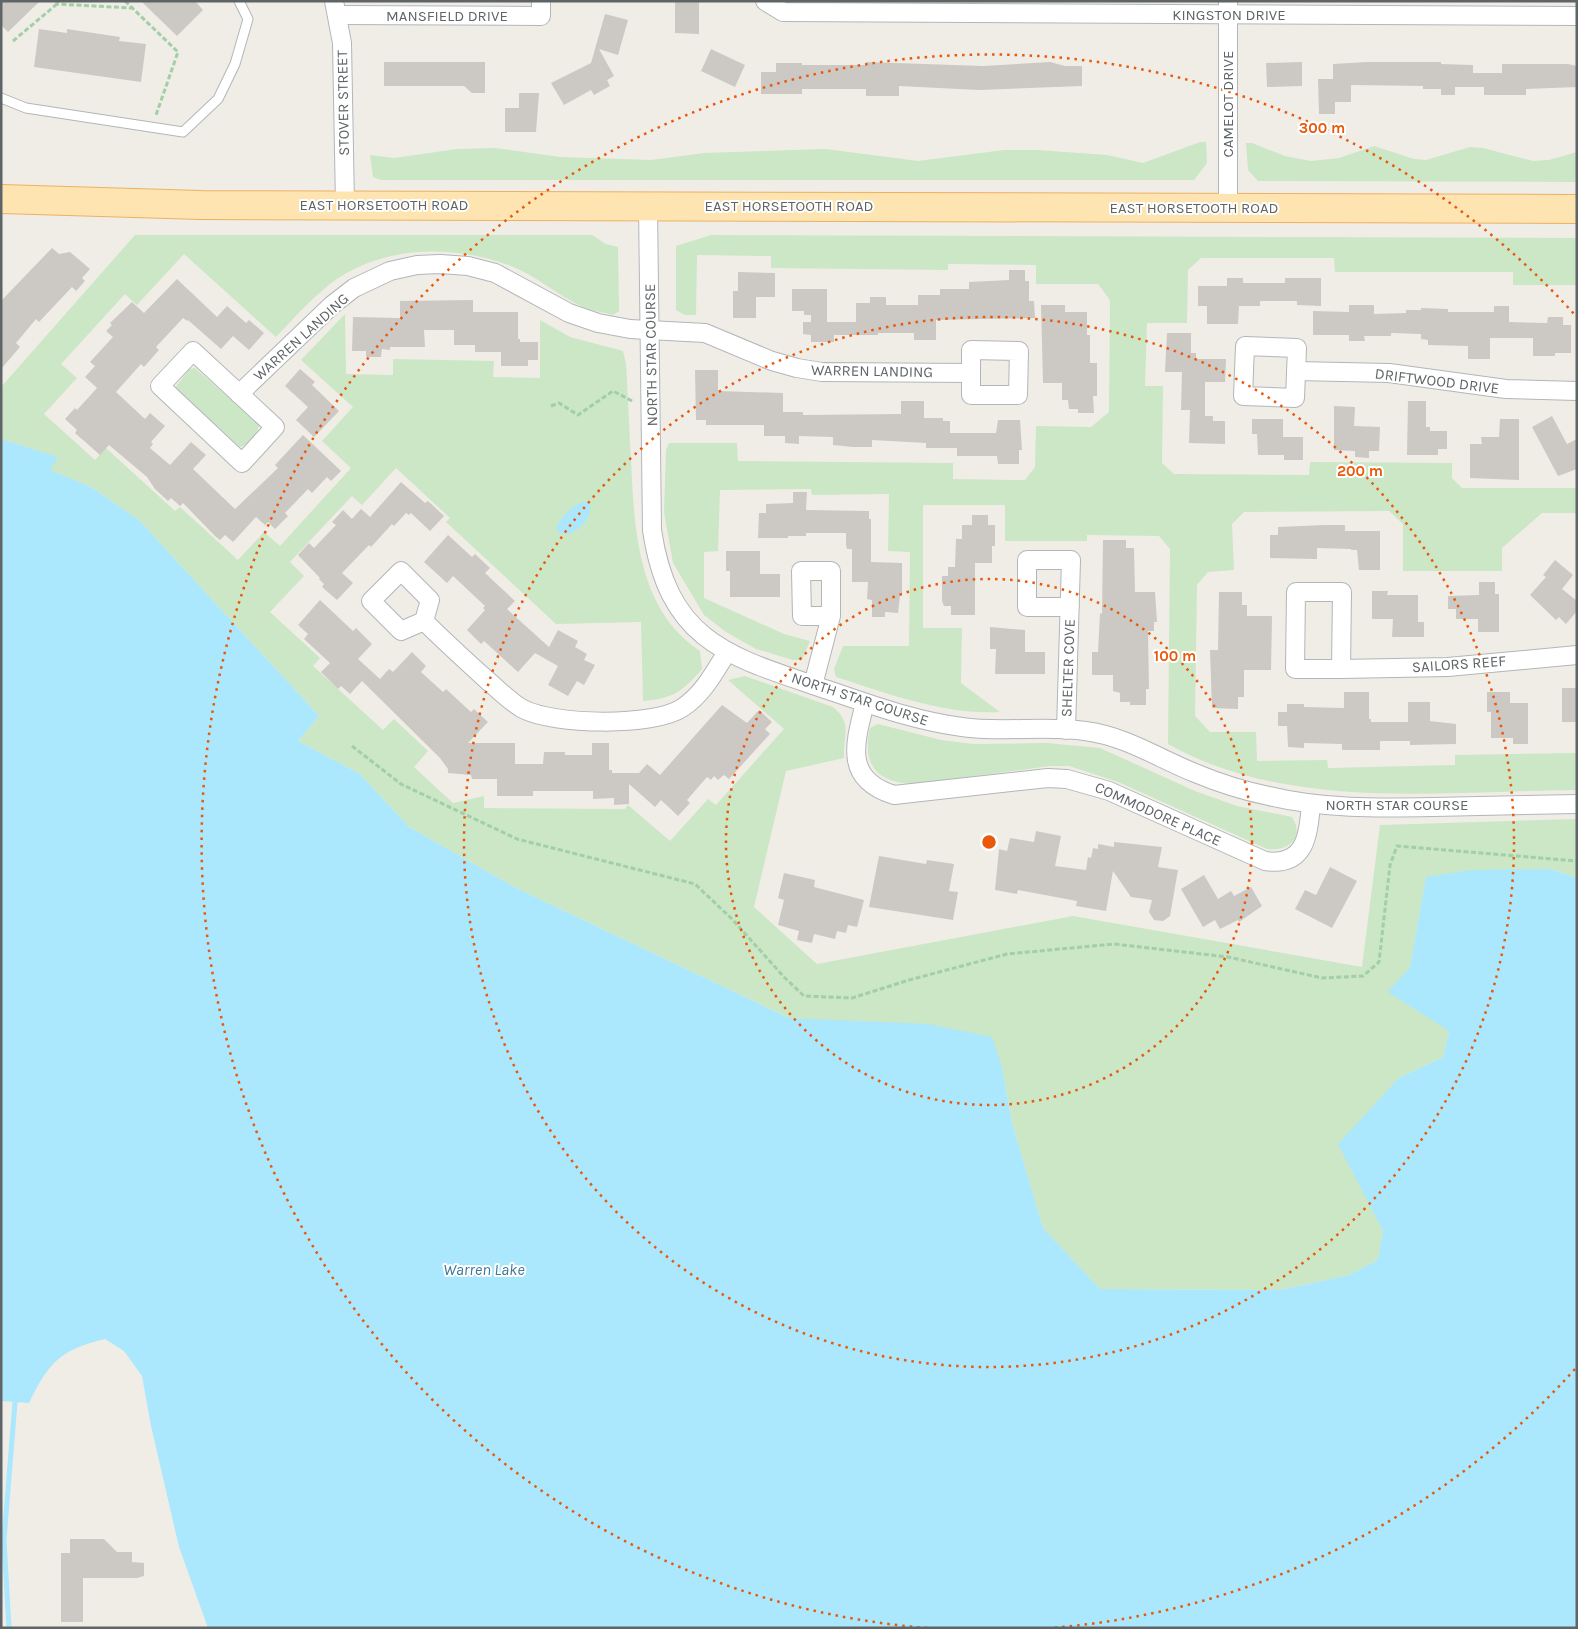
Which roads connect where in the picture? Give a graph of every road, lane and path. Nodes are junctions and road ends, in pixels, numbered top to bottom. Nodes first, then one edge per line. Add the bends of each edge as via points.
1 (125, 1) edge
2 (238, 1) edge
3 (541, 1) edge
4 (765, 1) edge
5 (56, 2) edge
6 (132, 8) junction
7 (336, 8) edge
8 (995, 8) edge
9 (1228, 8) edge
10 (1459, 8) edge
11 (1577, 16) edge
12 (13, 40) dead end
13 (1, 98) edge
14 (152, 128) junction
15 (1, 199) edge
16 (344, 205) junction
17 (648, 206) junction
18 (1228, 208) junction
19 (1577, 209) edge
20 (651, 331) junction
21 (1296, 371) dead end
22 (971, 373) dead end
23 (1577, 391) edge
24 (239, 394) junction
25 (551, 406) dead end
26 (651, 412) junction
27 (1070, 607) dead end
28 (831, 616) dead end
29 (424, 621) dead end
30 (727, 652) junction
31 (1577, 655) edge
32 (1342, 669) junction
33 (813, 685) junction
34 (865, 703) junction
35 (1066, 730) junction
36 (352, 746) dead end
37 (1577, 804) edge
38 (1310, 805) junction
39 (1577, 861) edge

1 - 6 path
2 - 14 lane via 248,19 235,64 218,99 183,132
3 - 7 street, MANSFIELD DRIVE via 541,16
4 - 8 street, KINGSTON DRIVE via 784,12
5 - 6 path
5 - 12 path
6 - 14 path via 178,52
7 - 16 street, STOVER STREET via 343,66
8 - 9 street, KINGSTON DRIVE
9 - 10 street, KINGSTON DRIVE
9 - 18 street, CAMELOT DRIVE
10 - 11 street, KINGSTON DRIVE
13 - 14 lane via 26,108
15 - 16 main road, EAST HORSETOOTH ROAD via 201,205
16 - 17 main road, EAST HORSETOOTH ROAD
17 - 18 main road, EAST HORSETOOTH ROAD
17 - 20 street, NORTH STAR COURSE
18 - 19 main road, EAST HORSETOOTH ROAD
20 - 22 street, WARREN LANDING via 705,334 772,362 822,372
20 - 24 street, WARREN LANDING via 598,323 569,313 495,273 468,266 417,265 390,271 354,288
20 - 26 street, NORTH STAR COURSE
21 - 23 street, DRIFTWOOD DRIVE via 1389,372 1506,389
24 - 24 street, WARREN LANDING via 275,427 242,463 160,386 192,351
25 - 26 path via 559,404 578,415 613,391
26 - 30 street, NORTH STAR COURSE via 652,530 657,560 665,585 678,607 694,627
27 - 35 street, SHELTER COVE
28 - 33 street
29 - 30 street via 509,699 523,709 562,720 649,720 666,716 698,695
30 - 33 street, NORTH STAR COURSE
31 - 32 street, SAILORS REEF via 1448,667
32 - 32 street, SAILORS REEF via 1295,669 1296,592 1342,592
33 - 34 street, NORTH STAR COURSE
34 - 35 street, NORTH STAR COURSE via 961,727
34 - 38 street, COMMODORE PLACE via 855,744 856,760 871,784 894,795 1048,778 1068,779 1109,791 1265,861 1276,863 1289,859 1304,844 1308,835
35 - 38 street, NORTH STAR COURSE via 1115,738 1232,787
36 - 39 path via 401,784 517,839 695,884 804,996 852,998 1007,954 1114,944 1228,957 1322,978 1363,976 1379,962 1390,865 1397,846
37 - 38 street, NORTH STAR COURSE via 1362,808

